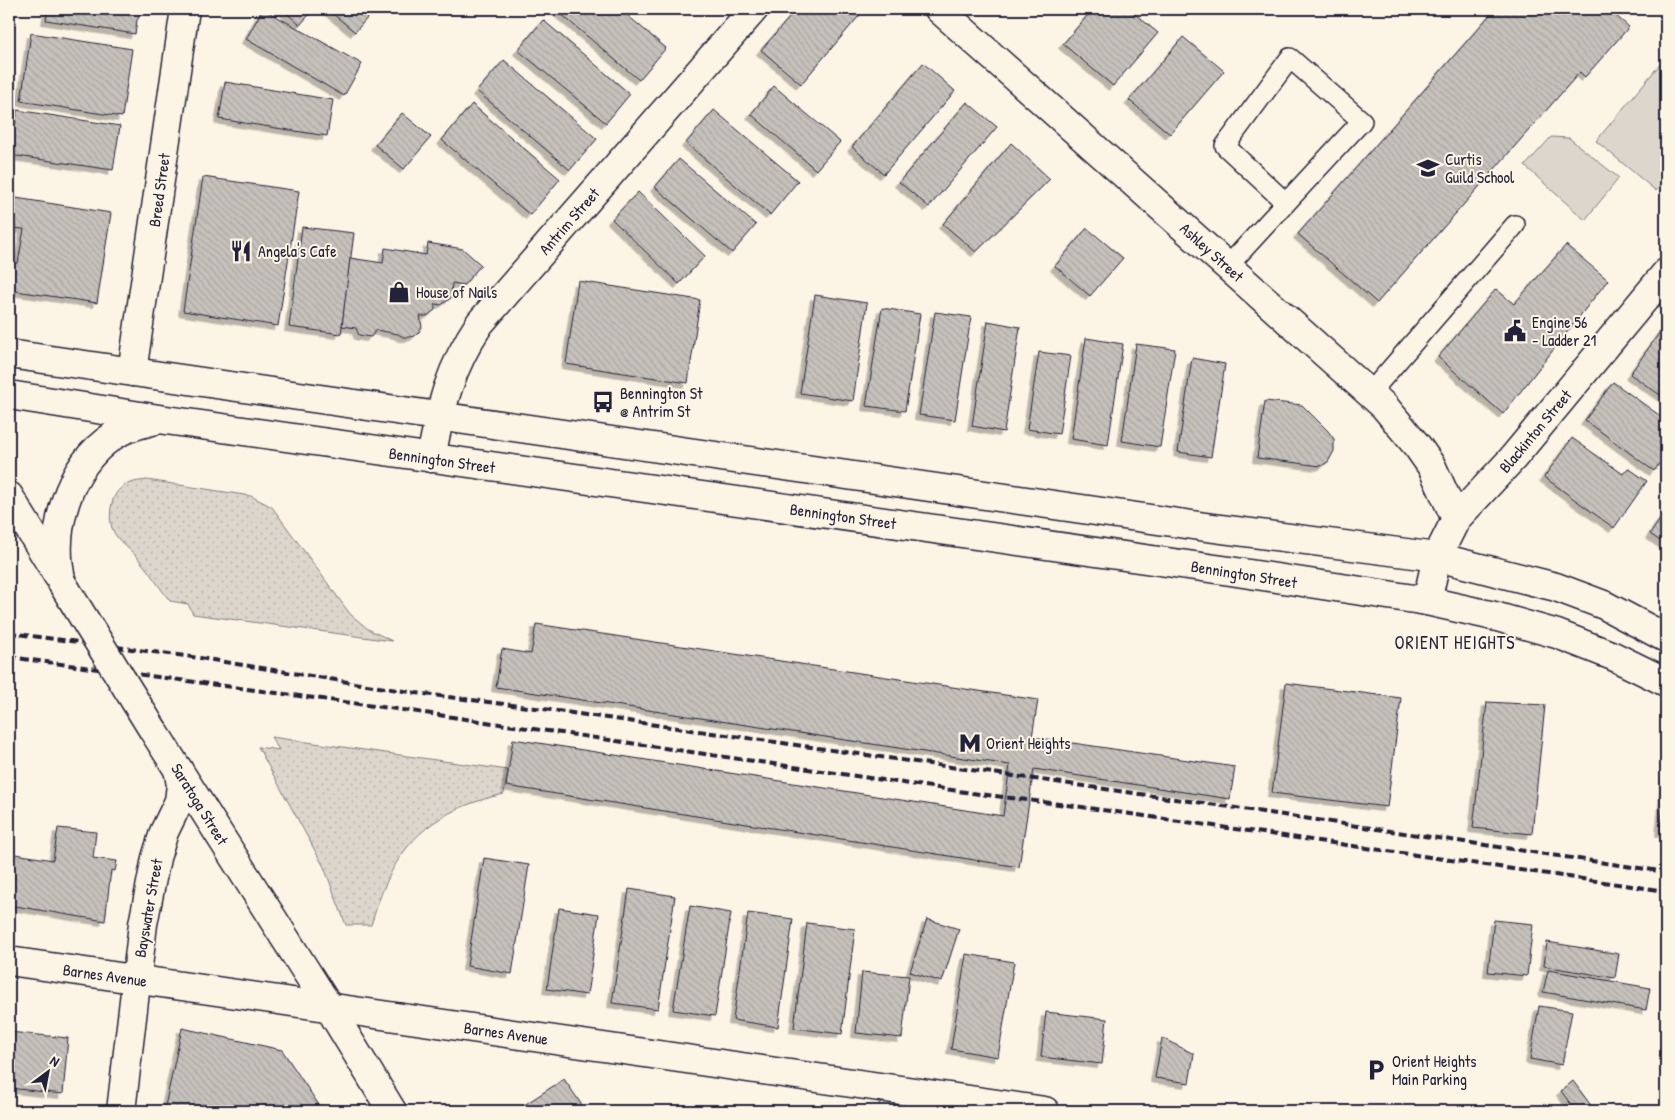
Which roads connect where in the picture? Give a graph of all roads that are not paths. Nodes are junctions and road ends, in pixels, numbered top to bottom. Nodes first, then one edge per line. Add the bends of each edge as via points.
1 (185, 9) edge
2 (754, 9) edge
3 (939, 9) edge
4 (1286, 203) junction
5 (1516, 225) dead end
6 (1228, 266) junction
7 (1666, 273) edge
8 (9, 354) edge
9 (132, 372) junction
10 (1370, 393) junction
11 (9, 395) edge
12 (439, 417) junction
13 (159, 419) junction
14 (431, 458) junction
15 (730, 459) junction
16 (9, 496) edge
17 (725, 500) junction
18 (1456, 519) junction
19 (1437, 557) junction
20 (62, 583) junction
21 (1427, 601) junction
22 (1666, 638) edge
23 (1666, 682) edge
24 (178, 769) junction
25 (9, 962) edge
26 (137, 979) junction
27 (330, 1009) junction
28 (1004, 1108) edge
29 (121, 1111) edge
30 (392, 1111) edge
31 (1045, 1111) edge

1 - 9 main road, Breed Street
2 - 12 main road, Antrim Street via 480,323 447,385
3 - 6 main road, Ashley Street
4 - 4 lane via 1362,121 1290,58 1225,146
4 - 6 lane
5 - 10 lane
6 - 10 main road, Ashley Street
7 - 18 main road, Blackinton Street via 1512,459
8 - 9 main road
9 - 12 main road
10 - 18 main road, Ashley Street via 1432,467
11 - 13 main road, Bennington Street
12 - 14 main road, Antrim Street
12 - 15 main road
13 - 14 main road, Bennington Street
13 - 20 main road via 126,428 113,436 92,455 74,482 58,530 57,558
14 - 17 main road, Bennington Street
15 - 17 main road
15 - 19 main road via 1216,529
16 - 20 main road, Saratoga Street
17 - 21 main road, Bennington Street
18 - 19 main road, Blackinton Street
19 - 21 main road, Blackinton Street
19 - 22 main road via 1556,587 1604,605
20 - 24 main road, Saratoga Street, bridge
21 - 23 main road, Bennington Street via 1557,634
24 - 26 main road, Bayswater Street via 180,792 156,858 143,924
24 - 27 main road, Saratoga Street
25 - 26 main road, Barnes Avenue
26 - 27 main road, Barnes Avenue
26 - 29 main road, Bayswater Street
27 - 28 main road, Barnes Avenue via 673,1056
27 - 30 main road, Saratoga Street
28 - 31 main road, Barnes Avenue

